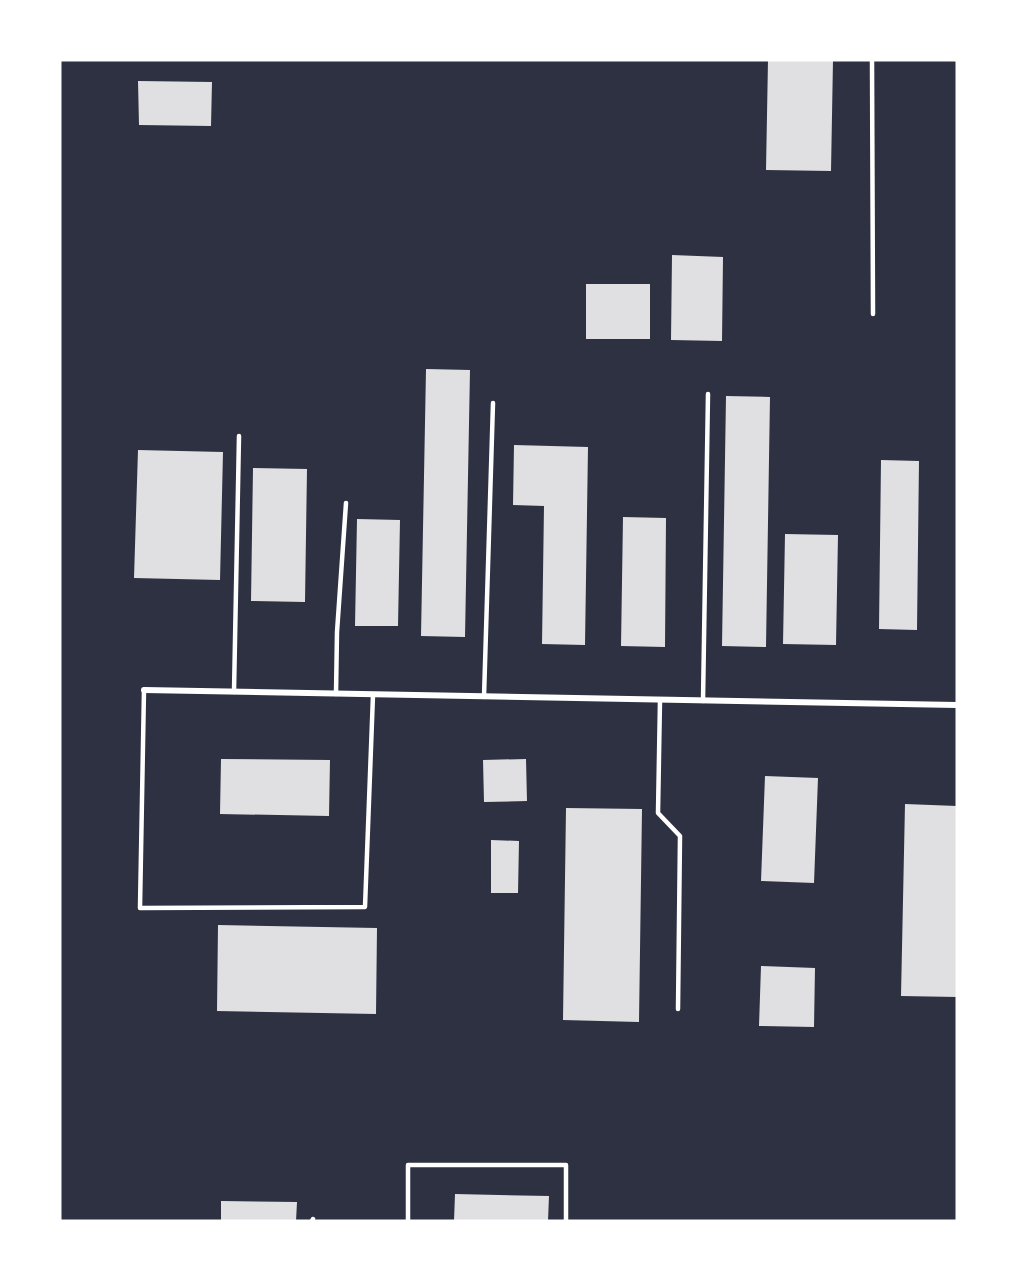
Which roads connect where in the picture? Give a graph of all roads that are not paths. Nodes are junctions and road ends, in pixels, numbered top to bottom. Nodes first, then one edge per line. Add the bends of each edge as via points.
1 (872, 60) edge
2 (873, 314) dead end
3 (708, 394) dead end
4 (493, 404) dead end
5 (239, 436) dead end
6 (346, 503) dead end
7 (144, 690) joint
8 (234, 692) junction
9 (336, 694) junction
10 (374, 695) junction
11 (484, 697) junction
12 (660, 700) junction
13 (703, 701) junction
14 (957, 705) edge
15 (678, 1010) dead end
16 (408, 1221) edge
17 (566, 1221) edge

1 - 2 lane
3 - 13 lane
4 - 11 lane
5 - 8 lane
6 - 9 lane
7 - 8 street
7 - 10 lane via 140,908 365,907
8 - 9 street
9 - 10 street
10 - 11 street
11 - 12 street
12 - 13 street
12 - 15 lane via 658,813 680,836
13 - 14 street
16 - 17 lane via 408,1165 566,1165

